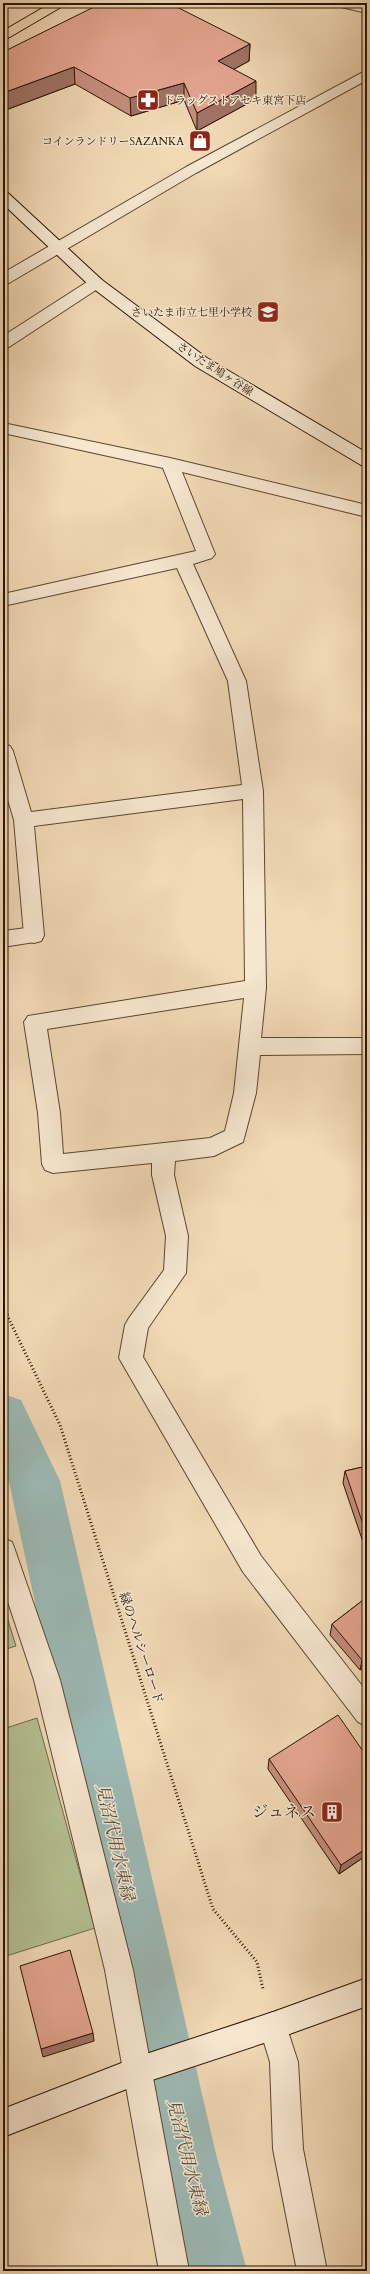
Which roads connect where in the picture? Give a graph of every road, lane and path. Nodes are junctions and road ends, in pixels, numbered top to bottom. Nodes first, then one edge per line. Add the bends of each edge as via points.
1 (61, 3) edge
2 (342, 3) edge
3 (367, 9) edge
4 (3, 36) edge
5 (367, 74) edge
6 (3, 196) edge
7 (60, 248) junction
8 (3, 280) edge
9 (96, 283) junction
10 (3, 343) edge
11 (3, 428) edge
12 (367, 461) edge
13 (170, 464) junction
14 (367, 510) edge
15 (183, 561) junction
16 (3, 600) edge
17 (4, 759) edge
18 (254, 791) junction
19 (24, 820) junction
20 (3, 939) edge
21 (256, 988) junction
22 (367, 1046) edge
23 (251, 1047) junction
24 (164, 1153) junction
25 (3, 1306) edge
26 (3, 1550) edge
27 (367, 1713) edge
28 (264, 1992) dead end
29 (367, 1992) edge
30 (264, 2029) junction
31 (137, 2071) junction
32 (3, 2123) edge
33 (174, 2271) edge
34 (312, 2271) edge

1 - 4 main road
2 - 3 street
5 - 7 street via 191,170
6 - 7 street, さいたま鳩ヶ谷線
7 - 8 street
7 - 9 street, さいたま鳩ヶ谷線
9 - 10 street
9 - 12 street, さいたま鳩ヶ谷線 via 201,362
11 - 13 street
13 - 14 street
13 - 15 street via 206,554
15 - 16 street
15 - 18 street via 237,681
17 - 19 street
18 - 19 street
18 - 21 street
19 - 20 street via 34,935
21 - 23 street
21 - 24 street via 35,1022 49,1113 53,1164
22 - 23 street
23 - 24 street via 236,1136 214,1147
24 - 27 street via 163,1175 177,1236 175,1273 137,1325 131,1358 252,1564
25 - 28 path, 緑のヘルシーロード via 60,1425 213,1909 257,1962
26 - 31 street via 47,1680 119,1970
29 - 30 street
30 - 31 street
30 - 34 street via 284,2062 288,2149
31 - 32 street
31 - 33 street

